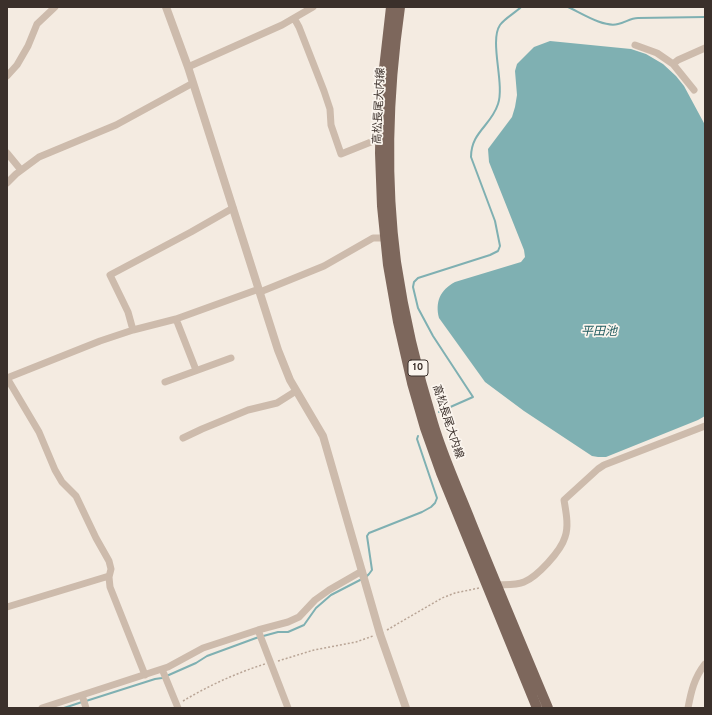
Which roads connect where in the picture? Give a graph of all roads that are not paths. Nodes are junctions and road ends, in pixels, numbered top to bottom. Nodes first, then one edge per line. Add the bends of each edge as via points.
1 (55, 7) edge
2 (166, 7) edge
3 (313, 7) edge
4 (391, 7) edge
5 (400, 7) edge
6 (294, 18) junction
7 (635, 45) dead end
8 (705, 48) edge
9 (673, 64) junction
10 (188, 67) junction
11 (7, 76) edge
12 (193, 83) junction
13 (694, 90) dead end
14 (381, 138) junction
15 (7, 153) edge
16 (21, 170) junction
17 (7, 183) edge
18 (233, 208) junction
19 (385, 238) junction
20 (260, 291) junction
21 (176, 319) junction
22 (133, 330) junction
23 (232, 358) dead end
24 (196, 370) junction
25 (7, 378) edge
26 (165, 382) dead end
27 (296, 391) junction
28 (705, 426) edge
29 (183, 438) dead end
30 (362, 571) junction
31 (109, 576) junction
32 (491, 586) junction
33 (7, 607) edge
34 (258, 630) junction
35 (705, 664) edge
36 (162, 669) junction
37 (145, 675) junction
38 (82, 695) junction
39 (42, 708) edge
40 (86, 708) edge
41 (178, 708) edge
42 (288, 708) edge
43 (406, 708) edge
44 (537, 708) edge
45 (548, 708) edge
46 (688, 708) edge

1 - 11 street via 37,24 28,46
2 - 10 street
3 - 6 street
4 - 14 main road, 高松長尾大内線 / 10 via 381,95
5 - 32 main road, 高松長尾大内線 / 10 via 391,96 391,205 396,263 421,380 434,425
6 - 10 street
6 - 14 street via 324,91 330,109 331,125 341,154
7 - 9 street via 657,53
8 - 9 street
9 - 13 street
10 - 12 street
12 - 16 street via 116,125 38,156
12 - 18 street
14 - 19 main road, 高松長尾大内線 / 10
15 - 16 street
16 - 17 street
18 - 20 street
18 - 22 street via 110,275 128,312
19 - 20 street via 373,238 324,266
19 - 32 main road, 高松長尾大内線 / 10 via 398,322 425,428 441,473
20 - 21 street
20 - 27 street via 278,350
21 - 22 street
21 - 24 street
22 - 25 street
23 - 24 street
24 - 26 street
25 - 31 street via 39,432 55,470 62,482 76,496 109,560
27 - 29 street via 277,403 248,410
27 - 30 street via 322,436
28 - 32 street via 598,469 564,500 567,522 565,538 554,557 525,582
30 - 34 street via 315,600 298,618
30 - 43 street via 380,634
31 - 33 street
31 - 37 street via 110,587
32 - 44 main road, 高松長尾大内線 / 10
32 - 45 main road, 高松長尾大内線 / 10
34 - 36 street via 203,648
34 - 42 street
35 - 46 street via 693,685
36 - 37 street
36 - 41 street
37 - 38 street
38 - 39 street
38 - 40 street

